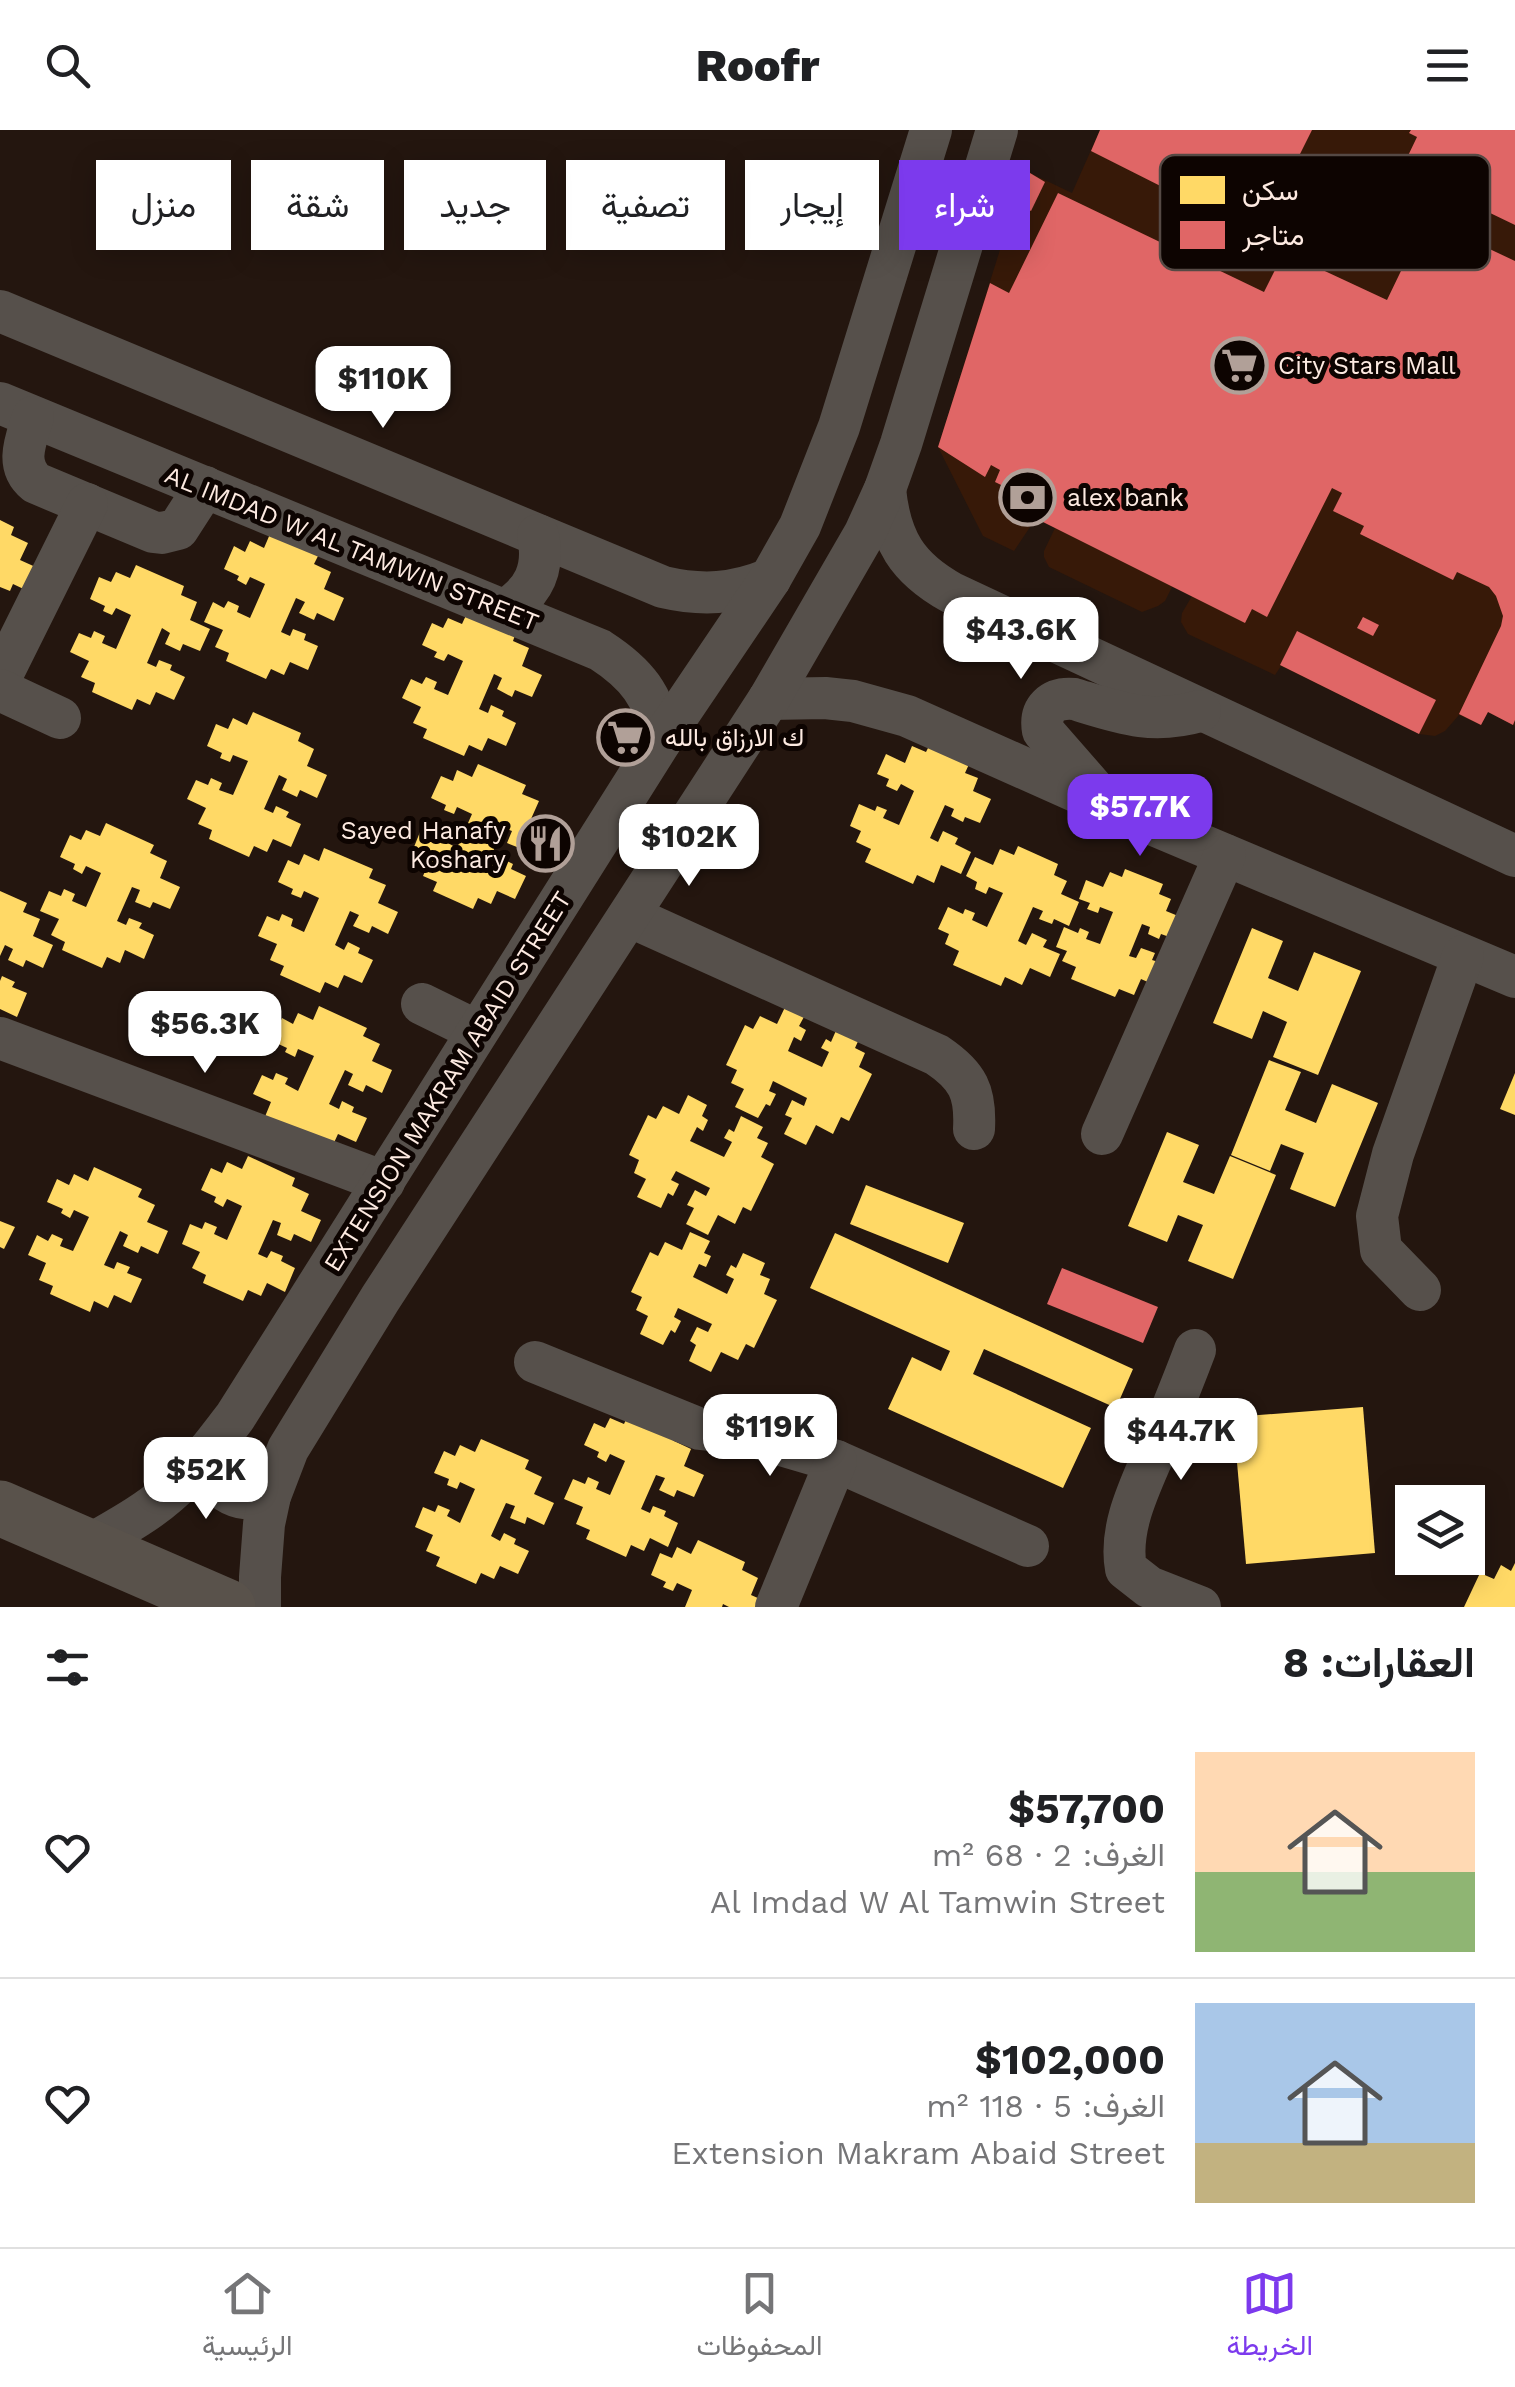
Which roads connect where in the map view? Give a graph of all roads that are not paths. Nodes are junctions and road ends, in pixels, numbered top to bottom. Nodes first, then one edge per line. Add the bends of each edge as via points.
1 (931, 130) edge
2 (997, 130) edge
3 (0, 311) edge
4 (16, 410) edge
5 (205, 487) junction
6 (885, 489) junction
7 (88, 504) junction
8 (538, 536) junction
9 (770, 578) junction
10 (505, 610) junction
11 (0, 679) edge
12 (0, 690) edge
13 (769, 699) junction
14 (1200, 711) junction
15 (60, 718) dead end
16 (662, 739) junction
17 (1108, 806) junction
18 (1225, 856) junction
19 (1515, 856) edge
20 (629, 916) junction
21 (1463, 956) junction
22 (1515, 977) edge
23 (422, 1004) dead end
24 (477, 1030) junction
25 (0, 1038) edge
26 (974, 1129) dead end
27 (1102, 1134) dead end
28 (384, 1182) junction
29 (1420, 1290) dead end
30 (1195, 1350) dead end
31 (536, 1362) dead end
32 (206, 1454) junction
33 (836, 1461) junction
34 (270, 1496) junction
35 (0, 1508) edge
36 (88, 1546) junction
37 (1028, 1546) dead end
38 (228, 1607) edge
39 (260, 1607) edge
40 (776, 1607) edge
41 (1200, 1607) edge

1 - 9 street, EXTENSION MAKRAM ABAID STREET via 839,427 800,526
2 - 6 street
3 - 8 street
4 - 5 street, AL IMDAD W AL TAMWIN STREET
4 - 7 street via 26,472 36,483
5 - 7 street via 170,532 152,532
5 - 10 street, AL IMDAD W AL TAMWIN STREET
6 - 13 street
6 - 14 street via 896,540 929,580
7 - 11 street
8 - 9 street via 663,588 710,594
8 - 10 street via 536,579
9 - 16 street, EXTENSION MAKRAM ABAID STREET
10 - 16 street, AL IMDAD W AL TAMWIN STREET via 616,660 646,692
12 - 15 street
13 - 17 street via 852,701 906,716
13 - 20 street
14 - 17 street via 1142,718 1074,699 1052,702 1041,720 1043,731
14 - 19 street
16 - 24 street, EXTENSION MAKRAM ABAID STREET
17 - 18 street
18 - 21 street
18 - 27 street
20 - 26 street via 937,1055 969,1086
20 - 34 street via 329,1382 288,1449
21 - 22 street
21 - 29 street via 1393,1154 1378,1216 1381,1250
23 - 24 street
24 - 28 street, EXTENSION MAKRAM ABAID STREET
25 - 28 street
28 - 32 street, EXTENSION MAKRAM ABAID STREET
30 - 41 street via 1122,1551 1126,1570 1149,1587
31 - 33 street via 700,1430 744,1434
32 - 34 street via 221,1488 244,1500
32 - 36 street, EXTENSION MAKRAM ABAID STREET via 168,1494
33 - 37 street
33 - 40 street
34 - 39 street
35 - 36 highway
36 - 38 highway

